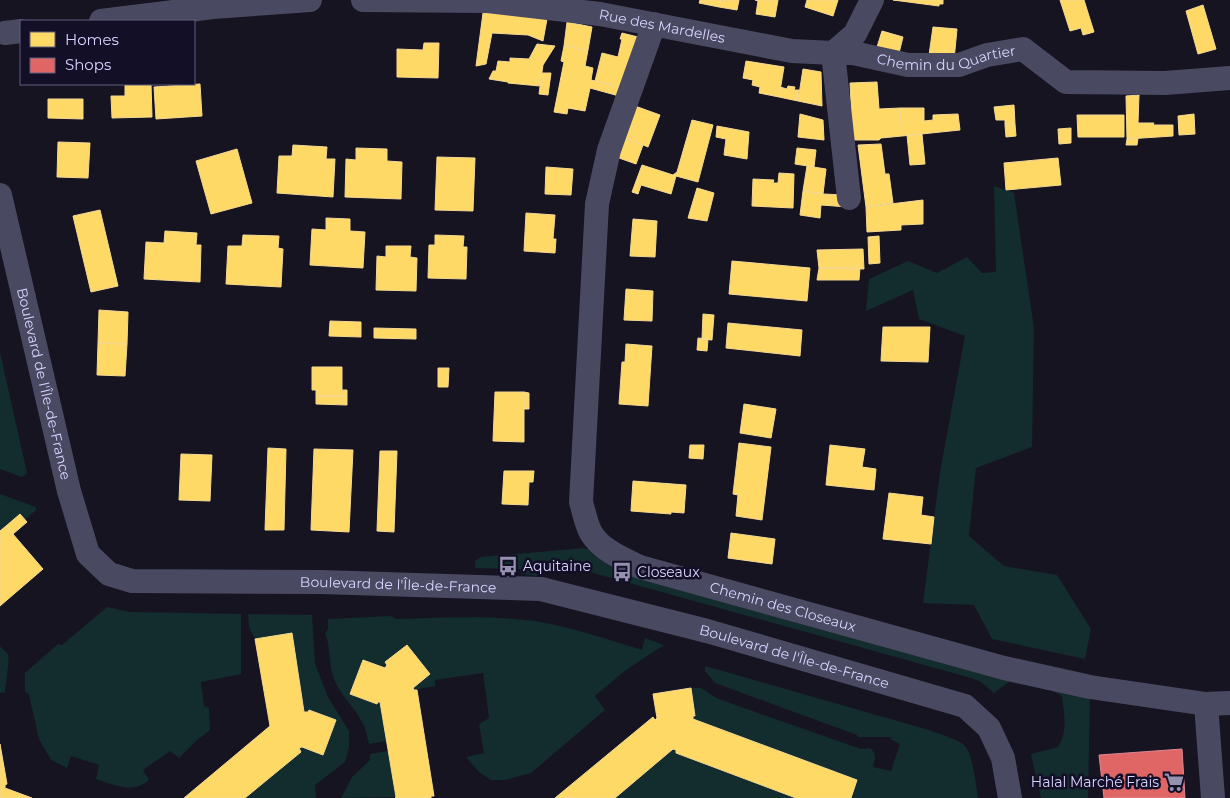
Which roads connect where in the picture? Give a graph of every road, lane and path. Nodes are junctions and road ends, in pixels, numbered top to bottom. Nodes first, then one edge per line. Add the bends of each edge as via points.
1 (310, 0) edge
2 (363, 0) edge
3 (872, 0) edge
4 (109, 20) edge
5 (654, 24) junction
6 (833, 52) junction
7 (1230, 78) edge
8 (0, 195) edge
9 (850, 198) dead end
10 (1206, 704) junction
11 (1230, 704) edge
12 (1010, 798) edge
13 (1213, 798) edge

1 - 4 street via 213,7
2 - 5 street, Rue des Mardelles via 488,1
3 - 6 street via 855,34
5 - 6 street, Rue des Mardelles via 792,51
5 - 10 street, Chemin des Closeaux via 609,150 598,204 581,502 591,532 600,544 640,567 1004,668 1090,687
6 - 7 street, Chemin du Quartier via 908,65 959,65 987,55 1023,49 1066,82 1165,83
6 - 9 street
8 - 12 street, Boulevard de l'Île-de-France via 68,491 88,554 109,574 132,581 322,582 542,589 707,631 965,706 988,728 1003,758
10 - 11 street, Chemin des Closeaux
10 - 13 street

